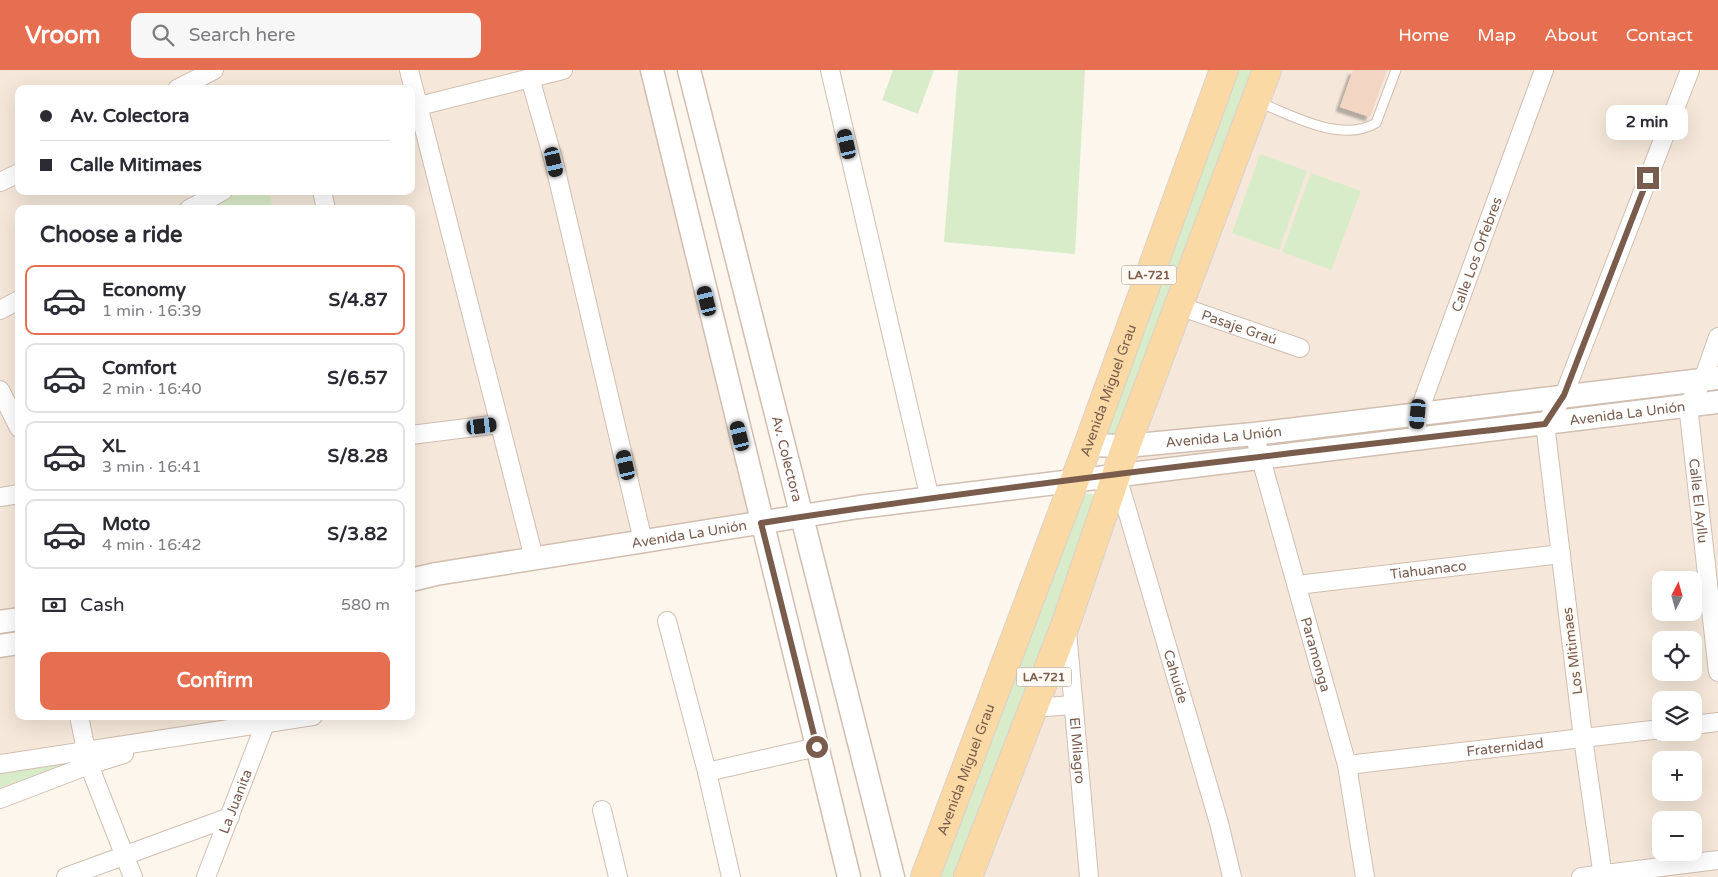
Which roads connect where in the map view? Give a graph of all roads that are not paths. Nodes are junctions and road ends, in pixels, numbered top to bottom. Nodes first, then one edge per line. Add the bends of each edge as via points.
1 (214, 70) edge
2 (409, 70) edge
3 (563, 70) edge
4 (652, 70) edge
5 (689, 70) edge
6 (830, 70) edge
7 (1224, 70) edge
8 (1267, 70) edge
9 (1396, 70) edge
10 (1544, 70) edge
11 (1690, 70) edge
12 (530, 78) junction
13 (185, 85) edge
14 (411, 85) edge
15 (1255, 101) junction
16 (415, 107) edge
17 (415, 111) edge
18 (15, 175) edge
19 (0, 182) edge
20 (215, 195) edge
21 (197, 205) edge
22 (15, 302) edge
23 (1178, 306) junction
24 (0, 310) edge
25 (1718, 337) edge
26 (1300, 348) dead end
27 (1710, 379) edge
28 (0, 390) edge
29 (1564, 395) junction
30 (1718, 402) edge
31 (1688, 405) junction
32 (1418, 414) junction
33 (15, 420) edge
34 (499, 424) junction
35 (1545, 424) junction
36 (415, 434) edge
37 (1254, 434) junction
38 (1416, 439) junction
39 (1088, 445) junction
40 (1126, 446) junction
41 (1261, 457) junction
42 (1117, 476) junction
43 (1074, 481) junction
44 (15, 495) edge
45 (0, 497) edge
46 (930, 498) junction
47 (802, 516) junction
48 (761, 523) junction
49 (644, 541) junction
50 (1561, 554) junction
51 (534, 558) junction
52 (415, 569) edge
53 (436, 574) junction
54 (415, 579) edge
55 (1297, 585) junction
56 (15, 620) edge
57 (667, 621) dead end
58 (0, 622) edge
59 (1066, 623) junction
60 (15, 644) edge
61 (0, 646) edge
62 (1718, 672) edge
63 (1073, 705) junction
64 (1032, 708) junction
65 (80, 720) edge
66 (289, 720) edge
67 (1718, 722) edge
68 (265, 724) junction
69 (1702, 724) edge
70 (1652, 730) edge
71 (1583, 738) junction
72 (817, 747) junction
73 (87, 758) junction
74 (0, 764) edge
75 (1347, 766) junction
76 (707, 772) junction
77 (0, 799) edge
78 (602, 810) dead end
79 (230, 817) junction
80 (125, 855) junction
81 (1718, 861) edge
82 (1602, 876) edge
83 (66, 877) edge
84 (133, 877) edge
85 (206, 877) edge
86 (618, 877) edge
87 (731, 877) edge
88 (849, 877) edge
89 (893, 877) edge
90 (925, 877) edge
91 (968, 877) edge
92 (1089, 877) edge
93 (1232, 877) edge
94 (1365, 877) edge
95 (1581, 877) edge

1 - 13 street
2 - 14 street
3 - 12 street
4 - 48 street
5 - 47 street, Av. Colectora
6 - 46 street
7 - 39 main road, Avenida Miguel Grau / LA-721
8 - 15 main road, LA-721
9 - 15 lane via 1376,123 1366,129 1346,131 1330,128
10 - 32 street, Calle Los Orfebres
11 - 29 street
12 - 16 street
12 - 49 street via 554,162
15 - 23 main road, LA-721
17 - 34 street
18 - 19 street
20 - 21 street
22 - 24 street
23 - 26 street, Pasaje Graú
23 - 40 main road, LA-721
25 - 27 street
27 - 29 street, Avenida La Unión
27 - 31 street
28 - 33 street
29 - 32 street, Avenida La Unión
29 - 35 street
30 - 31 street, Avenida La Unión
31 - 35 street, Avenida La Unión
31 - 62 street, Calle El Ayllu
32 - 37 street, Avenida La Unión
32 - 38 street, Calle Los Orfebres
34 - 36 street
34 - 51 street
35 - 38 street, Avenida La Unión
35 - 50 street, Los Mitimaes
37 - 40 street, Avenida La Unión
37 - 41 street, Paramonga
38 - 41 street, Avenida La Unión
39 - 40 street, Avenida La Unión
39 - 43 main road, Avenida Miguel Grau / LA-721
40 - 42 main road, LA-721
41 - 42 street, Avenida La Unión
41 - 55 street, Paramonga
42 - 43 street, Avenida La Unión
42 - 59 main road, LA-721
42 - 93 street, Cahuide via 1220,823
43 - 46 street, Avenida La Unión
43 - 90 main road, Avenida Miguel Grau / LA-721
44 - 45 street
46 - 47 street, Avenida La Unión
47 - 48 street, Avenida La Unión
47 - 89 street, Av. Colectora
48 - 49 street, Avenida La Unión
48 - 72 street
49 - 51 street, Avenida La Unión
50 - 55 street, Tiahuanaco
50 - 71 street, Los Mitimaes
51 - 53 street, Avenida La Unión
52 - 53 street, Avenida La Unión
53 - 54 street, Avenida La Unión
55 - 75 street, Paramonga
56 - 58 street
57 - 76 street
59 - 63 street, El Milagro
59 - 64 main road, LA-721
60 - 61 street
63 - 64 street
63 - 92 street, El Milagro
64 - 91 main road, LA-721
65 - 73 street
66 - 68 street
67 - 69 street
68 - 73 street via 181,737
68 - 79 street, La Juanita
70 - 71 street, Fraternidad
71 - 75 street, Fraternidad
71 - 82 street, Los Mitimaes
72 - 76 street
72 - 88 street
73 - 74 street
73 - 77 street
73 - 80 street
75 - 94 street, Paramonga
76 - 87 street
78 - 86 street
79 - 80 street
79 - 85 street, La Juanita
80 - 83 street
80 - 84 street
81 - 82 street
82 - 95 street

